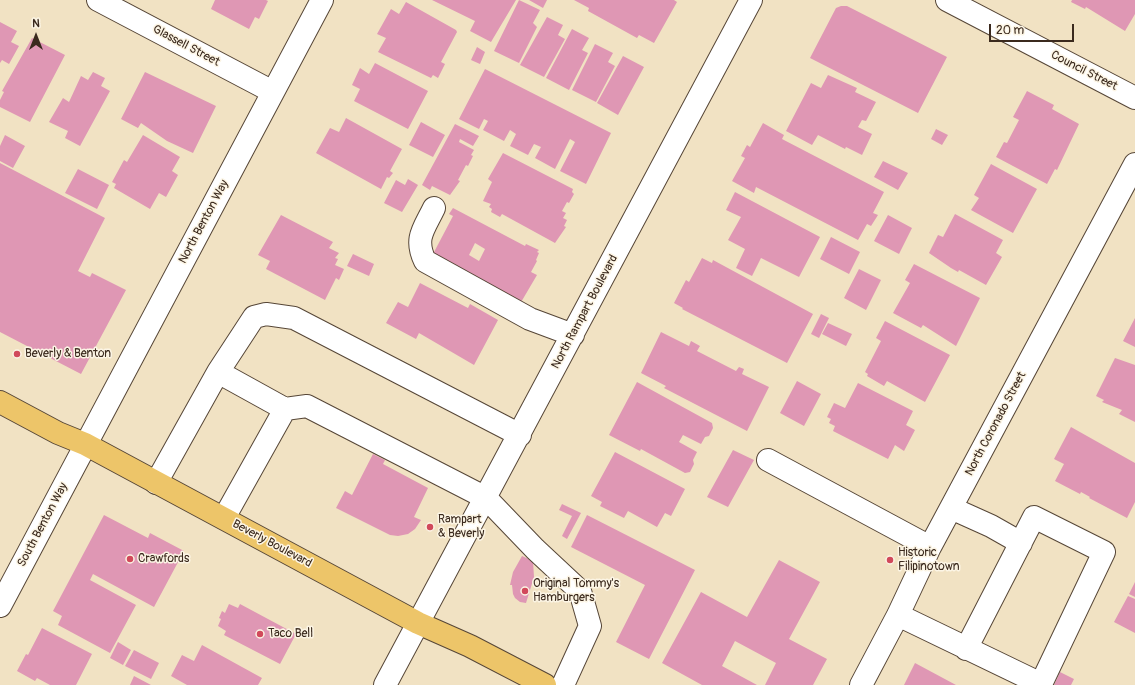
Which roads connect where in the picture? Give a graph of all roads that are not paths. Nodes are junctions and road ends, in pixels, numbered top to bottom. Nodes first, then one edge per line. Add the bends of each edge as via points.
1 (98, 0) edge
2 (322, 0) edge
3 (751, 0) edge
4 (947, 0) edge
5 (273, 92) junction
6 (1135, 98) edge
7 (1135, 164) edge
8 (434, 208) dead end
9 (573, 335) junction
10 (218, 372) junction
11 (0, 402) edge
12 (285, 409) junction
13 (520, 435) junction
14 (85, 444) junction
15 (768, 460) dead end
16 (156, 483) junction
17 (486, 498) junction
18 (951, 508) junction
19 (224, 518) junction
20 (1021, 542) junction
21 (930, 547) junction
22 (0, 606) edge
23 (898, 615) junction
24 (418, 623) junction
25 (966, 649) junction
26 (385, 685) edge
27 (545, 685) edge
28 (563, 685) edge
29 (861, 685) edge

1 - 5 street, Glassell Street
2 - 5 street, North Benton Way
3 - 9 street, North Rampart Boulevard
4 - 6 street, Council Street
5 - 14 street, North Benton Way
7 - 18 street, North Coronado Street
8 - 9 street via 419,241 424,261 524,316
9 - 13 street, North Rampart Boulevard
10 - 12 street
10 - 13 street via 254,317 266,314 294,318
10 - 16 street
11 - 14 main road, Beverly Boulevard
12 - 17 street via 307,406
12 - 19 street
13 - 17 street, North Rampart Boulevard
14 - 16 main road, Beverly Boulevard
14 - 22 street, South Benton Way
15 - 21 street
16 - 19 main road, Beverly Boulevard
17 - 24 street, North Rampart Boulevard
17 - 28 street via 580,591 590,626
18 - 20 street
18 - 21 street, North Coronado Street
19 - 24 main road, Beverly Boulevard
20 - 25 street
20 - 25 street via 1034,517 1104,552 1041,684
21 - 23 street, North Coronado Street
23 - 25 street
23 - 29 street, North Coronado Street
24 - 26 street, North Rampart Boulevard
24 - 27 main road, Beverly Boulevard via 470,646

